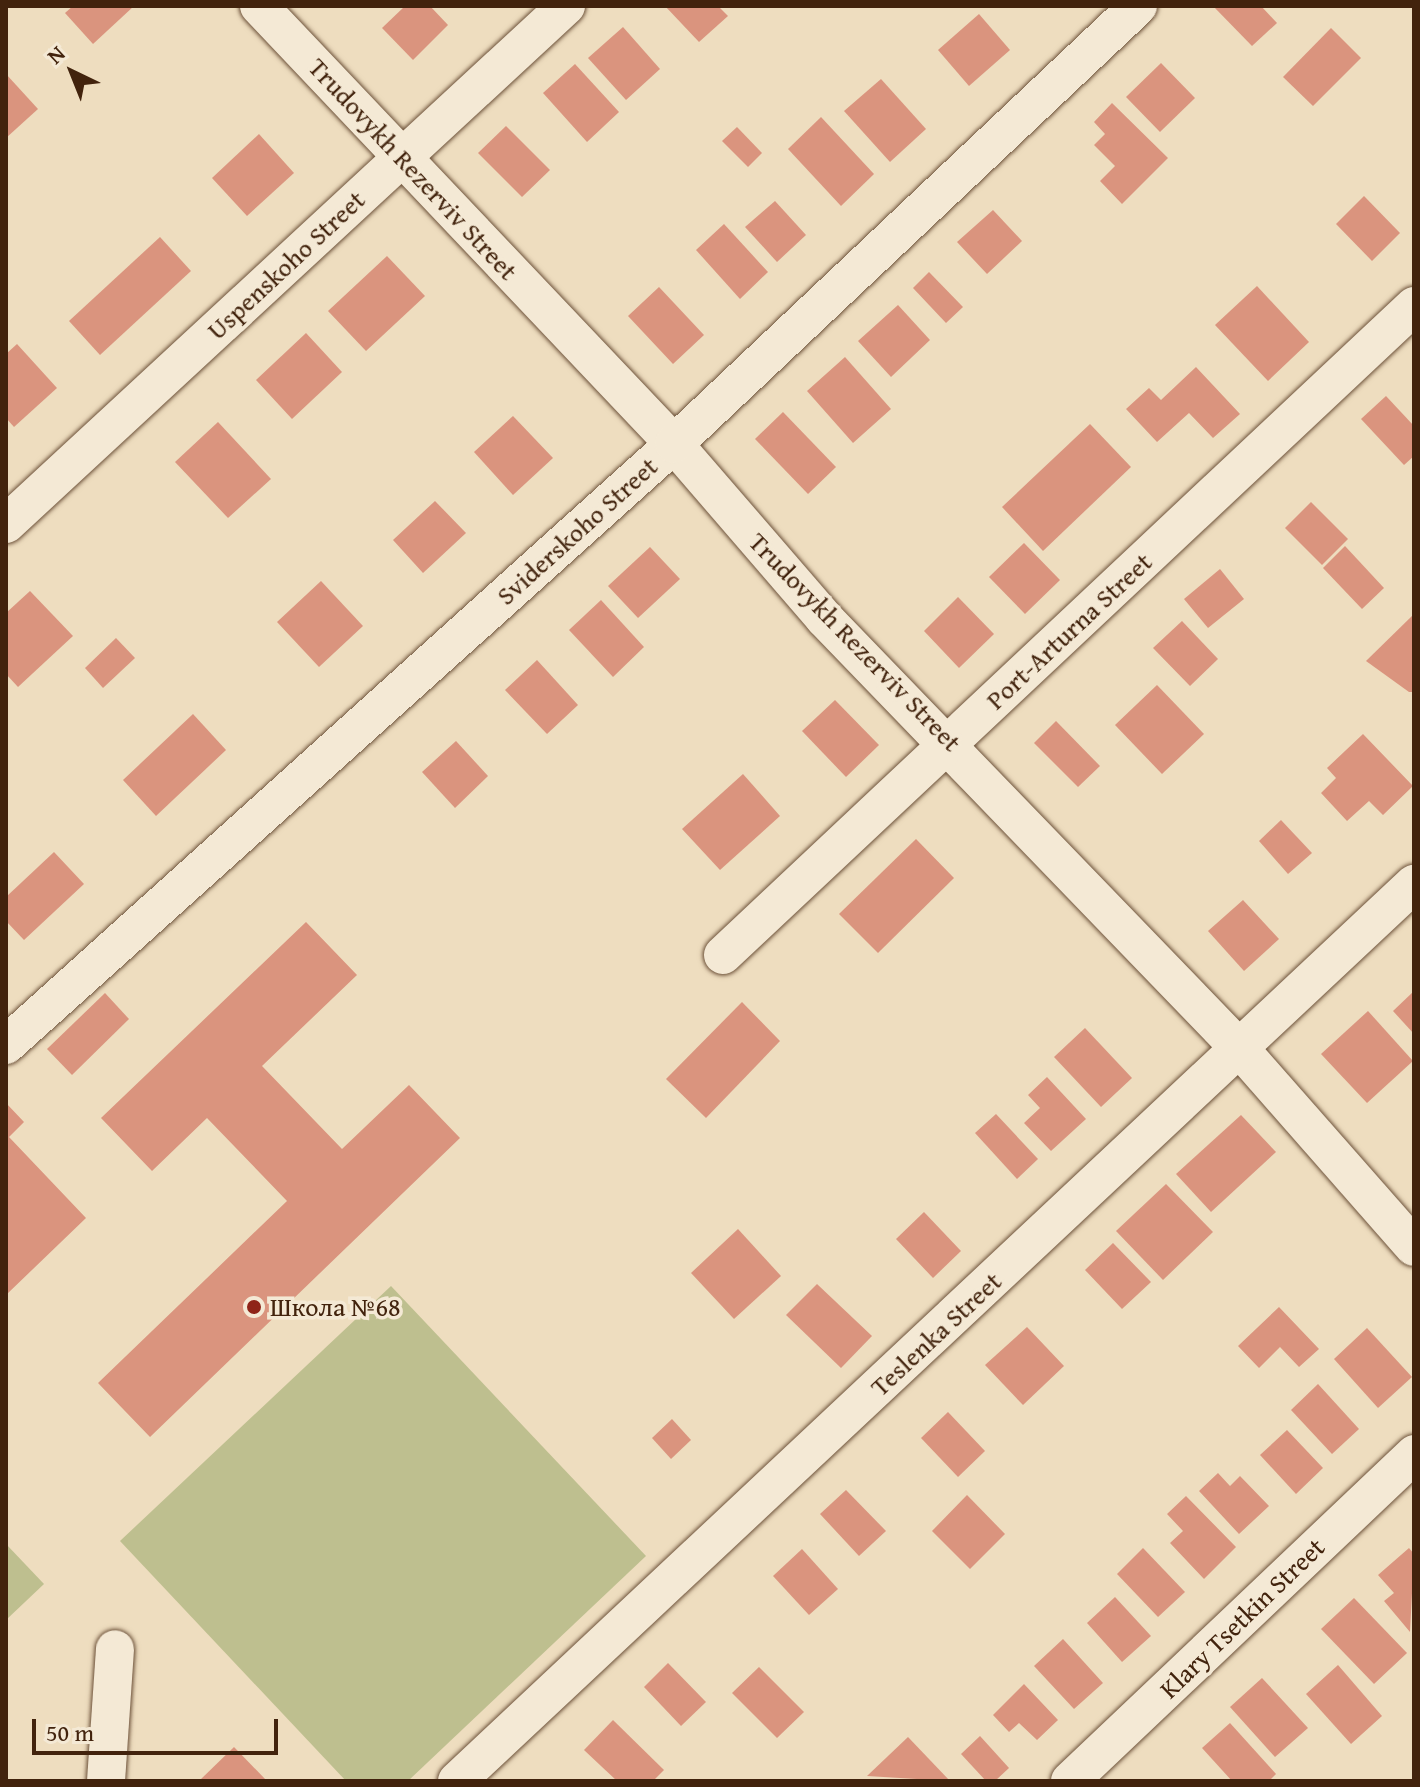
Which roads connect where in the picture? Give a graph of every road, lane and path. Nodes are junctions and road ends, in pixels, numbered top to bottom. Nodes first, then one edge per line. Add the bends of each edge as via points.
1 (259, 6) edge
2 (566, 6) edge
3 (1138, 6) edge
4 (402, 157) junction
5 (1414, 306) edge
6 (674, 444) junction
7 (6, 524) edge
8 (951, 743) junction
9 (1414, 884) edge
10 (723, 955) dead end
11 (6, 1045) edge
12 (1241, 1050) junction
13 (1414, 1247) edge
14 (1414, 1454) edge
15 (115, 1649) dead end
16 (106, 1781) edge
17 (457, 1781) edge
18 (1070, 1781) edge

1 - 4 street, Trudovykh Rezerviv Street
2 - 4 street, Uspenskoho Street
3 - 6 street, Sviderskoho Street
4 - 6 street, Trudovykh Rezerviv Street
4 - 7 street, Uspenskoho Street
5 - 8 street, Port-Arturna Street
6 - 8 street, Trudovykh Rezerviv Street via 824,618
6 - 11 street, Sviderskoho Street
8 - 10 street, Port-Arturna Street
8 - 12 street, Trudovykh Rezerviv Street
9 - 12 street, Teslenka Street
12 - 13 street, Trudovykh Rezerviv Street
12 - 17 street, Teslenka Street
14 - 18 street, Klary Tsetkin Street
15 - 16 street

